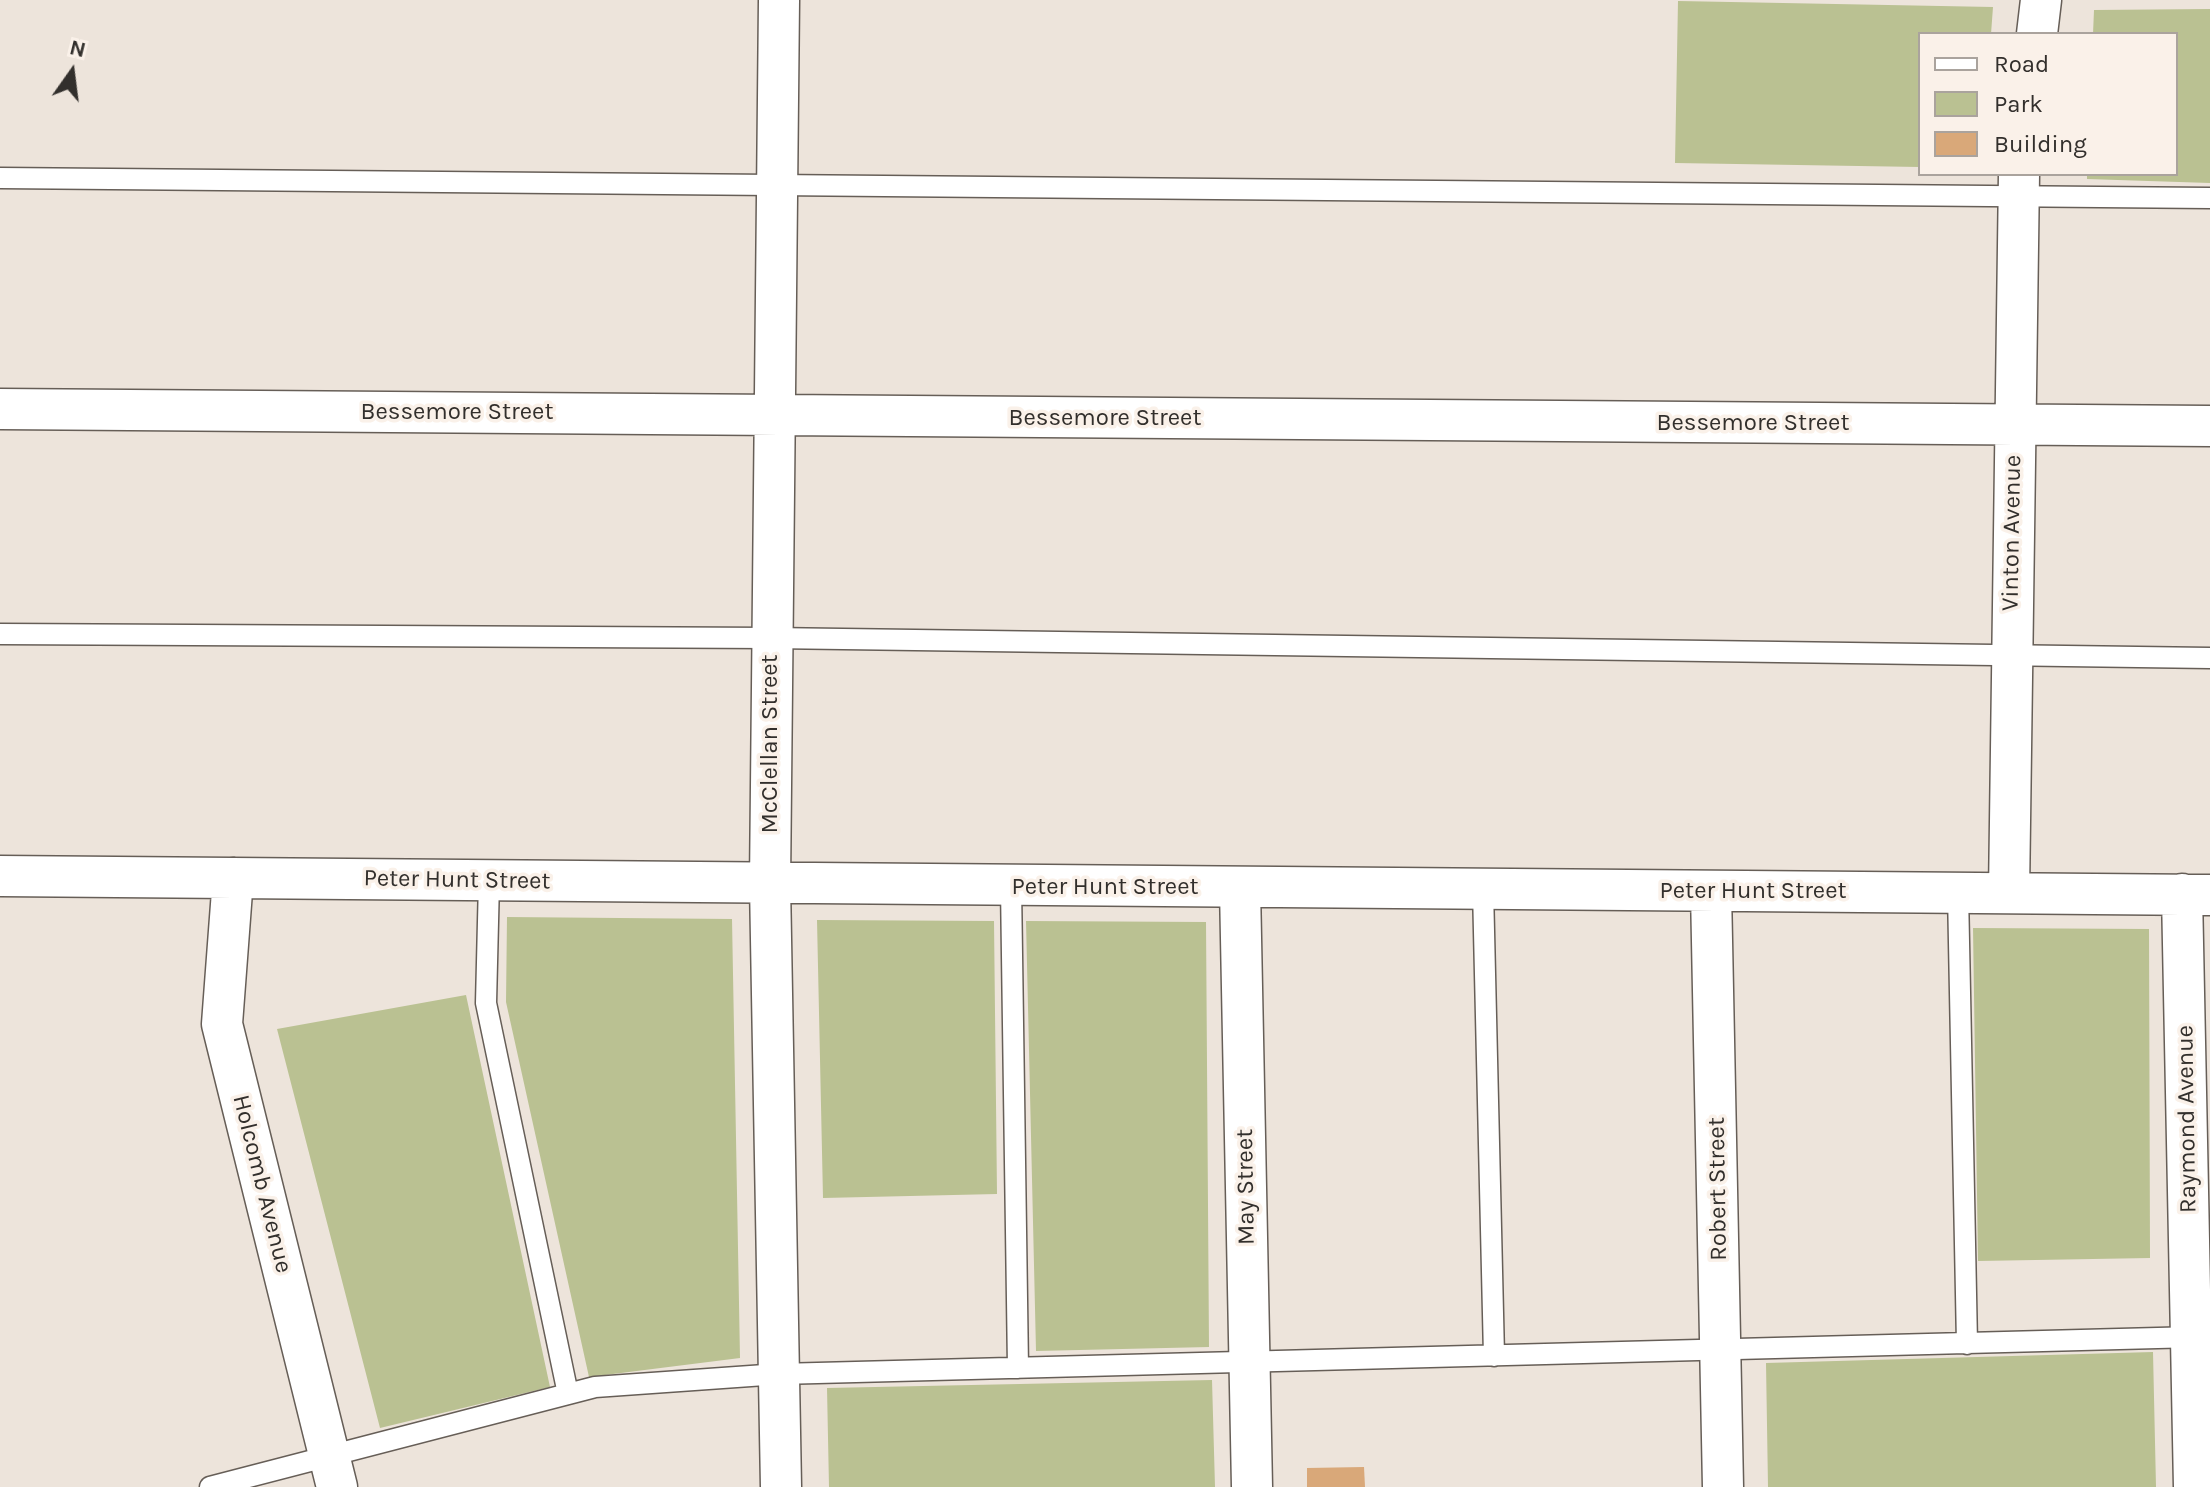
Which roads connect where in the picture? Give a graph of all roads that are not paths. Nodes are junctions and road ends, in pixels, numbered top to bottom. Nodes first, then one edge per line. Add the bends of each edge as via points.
1 (779, 0) edge
2 (2041, 0) edge
3 (2037, 32) edge
4 (0, 178) edge
5 (2018, 185) edge
6 (776, 186) junction
7 (2210, 198) edge
8 (0, 409) edge
9 (772, 415) junction
10 (2013, 425) junction
11 (2210, 426) edge
12 (0, 634) edge
13 (771, 638) junction
14 (2011, 656) junction
15 (2210, 658) edge
16 (0, 876) edge
17 (233, 878) junction
18 (489, 881) junction
19 (770, 884) junction
20 (1011, 886) junction
21 (1240, 888) junction
22 (1483, 889) junction
23 (1711, 891) junction
24 (1958, 892) junction
25 (2009, 893) junction
26 (2196, 894) edge
27 (2198, 1050) edge
28 (2201, 1337) edge
29 (1967, 1344) junction
30 (1721, 1351) junction
31 (1494, 1356) junction
32 (1250, 1362) junction
33 (1018, 1368) junction
34 (779, 1374) junction
35 (568, 1394) junction
36 (333, 1472) edge
37 (210, 1487) edge
38 (781, 1487) edge
39 (1252, 1487) edge
40 (1723, 1487) edge
41 (2194, 1487) edge

1 - 6 street, McClellan Street
2 - 3 street
4 - 6 lane
5 - 6 lane
5 - 7 lane
5 - 10 street, Vinton Avenue
6 - 9 street, McClellan Street
8 - 9 street, Bessemore Street
9 - 10 street, Bessemore Street
9 - 13 street, McClellan Street
10 - 11 street, Bessemore Street
10 - 14 street, Vinton Avenue
12 - 13 lane
13 - 14 lane
13 - 19 street, McClellan Street
14 - 15 lane
14 - 25 street, Vinton Avenue
16 - 17 street, Peter Hunt Street
17 - 18 street, Peter Hunt Street
17 - 36 street, Holcomb Avenue via 222,1024
18 - 19 street, Peter Hunt Street
18 - 35 lane via 486,1003
19 - 20 street, Peter Hunt Street
19 - 34 street, McClellan Street
20 - 21 street, Peter Hunt Street
20 - 33 lane
21 - 22 street, Peter Hunt Street
21 - 32 street, May Street
22 - 23 street, Peter Hunt Street
22 - 31 lane
23 - 24 street, Peter Hunt Street
23 - 30 street, Robert Street
24 - 25 street, Peter Hunt Street
24 - 29 lane
25 - 26 street, Peter Hunt Street
26 - 27 street, Raymond Avenue
27 - 28 street, Raymond Avenue
28 - 29 lane
28 - 41 street, Raymond Avenue
29 - 30 lane
30 - 31 lane
30 - 40 street, Robert Street
31 - 32 lane
32 - 33 lane
32 - 39 street, May Street
33 - 34 lane
34 - 35 lane via 595,1387
34 - 38 street, McClellan Street
35 - 36 lane
36 - 37 lane

